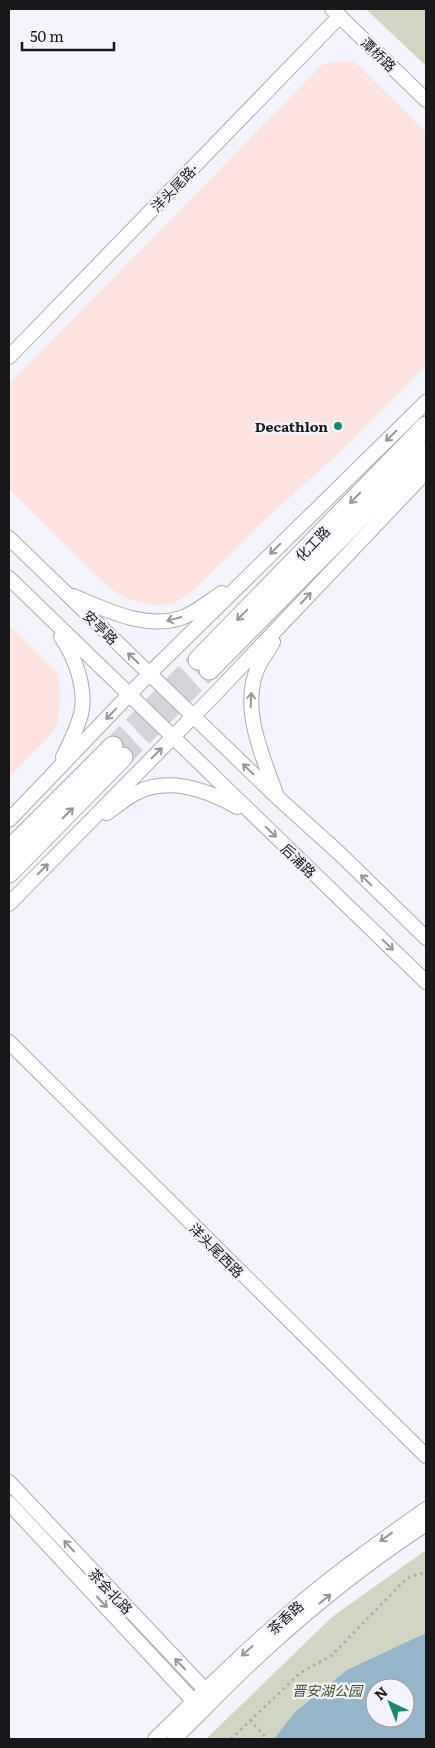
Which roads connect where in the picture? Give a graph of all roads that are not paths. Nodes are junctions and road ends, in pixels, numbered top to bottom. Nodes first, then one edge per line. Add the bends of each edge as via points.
1 (336, 13) edge
2 (426, 100) edge
3 (9, 357) edge
4 (426, 402) edge
5 (426, 426) edge
6 (426, 451) edge
7 (426, 472) edge
8 (9, 538) edge
9 (9, 578) edge
10 (246, 578) junction
11 (65, 592) junction
12 (45, 613) junction
13 (289, 616) junction
14 (149, 674) junction
15 (129, 695) junction
16 (194, 716) junction
17 (173, 738) junction
18 (53, 774) junction
19 (277, 797) junction
20 (255, 818) junction
21 (9, 820) edge
22 (78, 833) junction
23 (9, 850) edge
24 (9, 873) edge
25 (9, 904) edge
26 (426, 938) edge
27 (426, 982) edge
28 (9, 1042) edge
29 (426, 1456) edge
30 (9, 1482) edge
31 (9, 1503) edge
32 (426, 1509) edge
33 (426, 1524) edge
34 (210, 1695) junction
35 (199, 1706) junction
36 (155, 1739) edge
37 (174, 1739) edge

1 - 2 main road, 潭桥路
1 - 3 main road, 洋头尾路·
4 -> 10 main road
5 -> 6 highway, 化工路 via 204,665
13 -> 7 main road
8 - 11 main road, 安亭路
9 - 12 main road
10 -> 11 main road via 186,616 166,621 129,617
10 - 14 main road
14 -> 11 main road, 安亭路
12 - 15 main road
12 - 18 main road via 69,648 81,687 82,712 73,738
13 - 16 main road
19 -> 13 main road via 260,749 250,705 252,685 259,666
14 - 15 main road
14 - 16 main road, 安亭路
15 - 17 main road
15 -> 18 main road
16 - 17 main road
19 -> 16 main road
17 - 20 main road, 后浦路
22 -> 17 main road
18 - 21 main road
26 -> 19 main road
20 - 22 main road via 206,792 169,785 136,792
20 -> 27 main road, 后浦路
25 -> 22 main road
24 -> 23 highway via 118,752
28 - 29 main road, 洋头尾西路
34 -> 30 main road, 茶会北路
31 -> 35 main road, 茶会北路
32 -> 34 main road, 茶香路 via 315,1591
34 -> 33 main road, 茶香路 via 310,1612
34 - 35 main road, 茶香路
35 - 36 main road, 茶香路
35 - 37 main road, 茶香路

